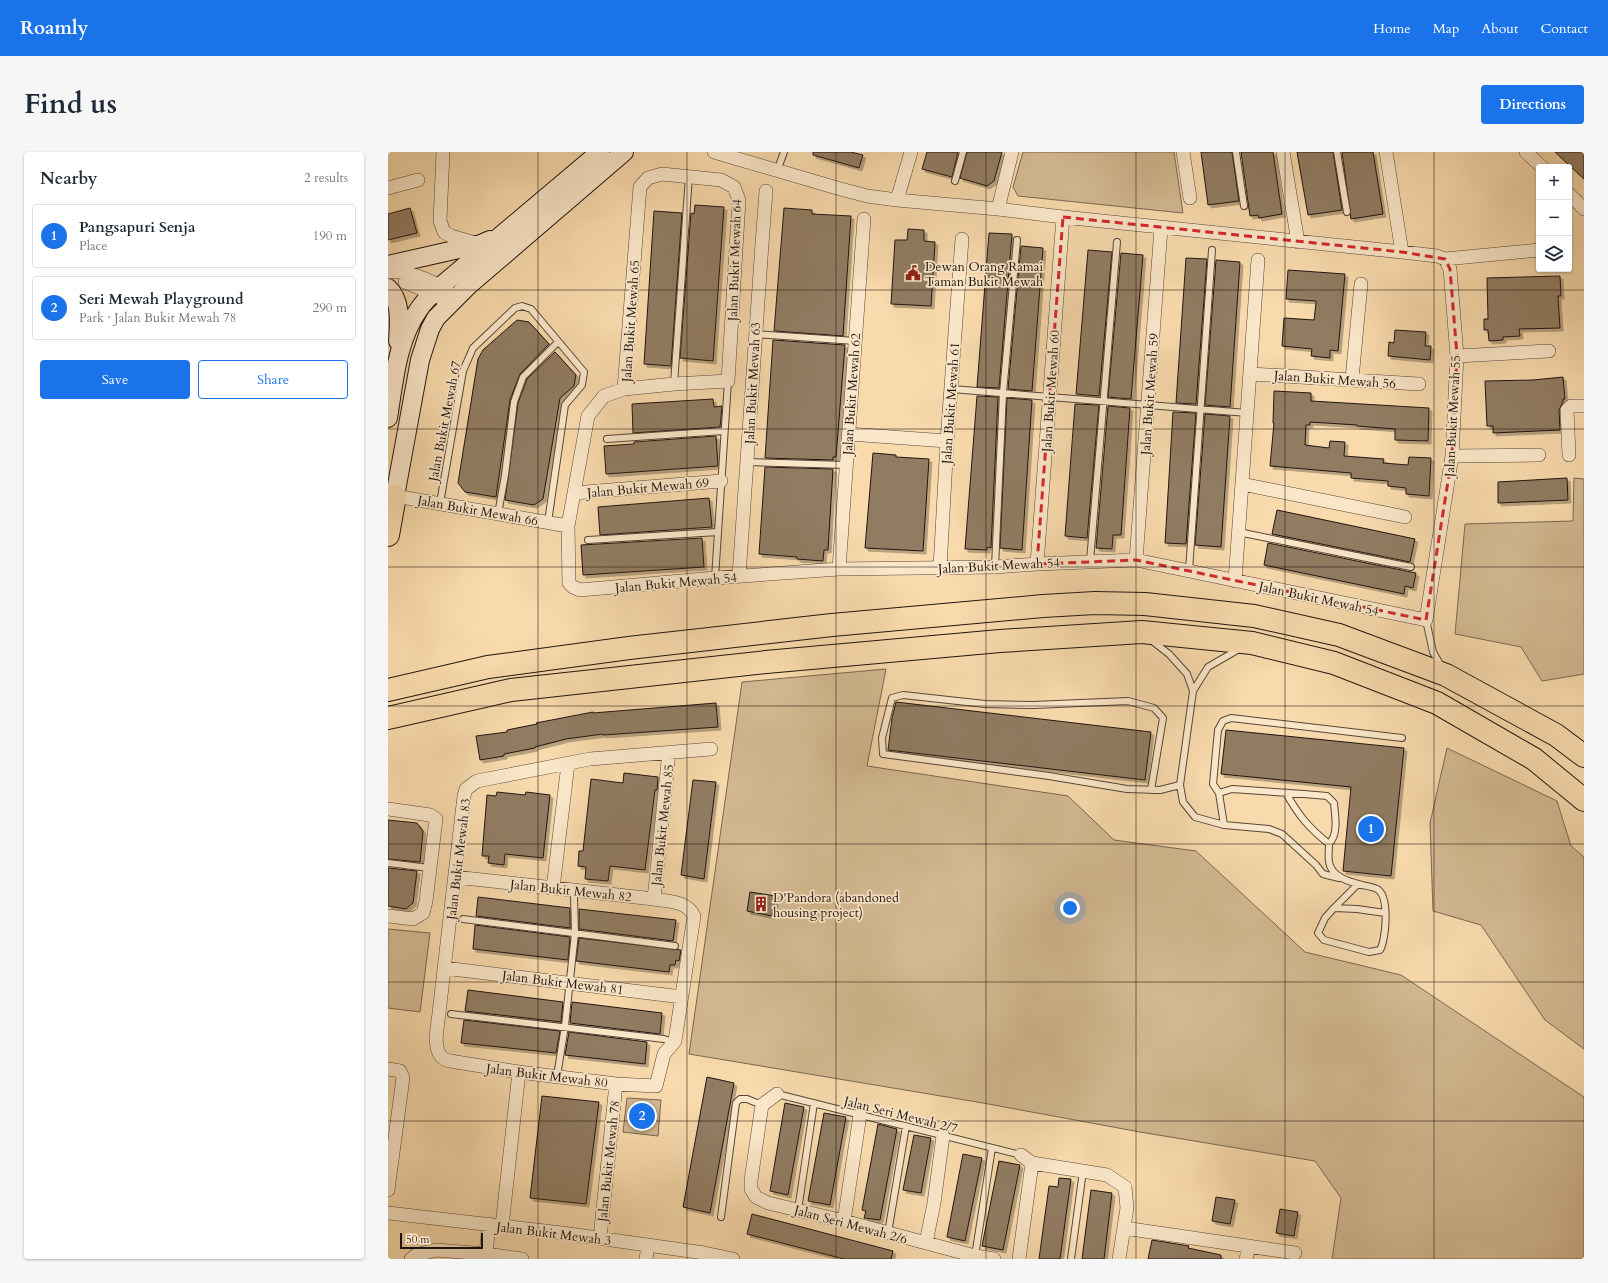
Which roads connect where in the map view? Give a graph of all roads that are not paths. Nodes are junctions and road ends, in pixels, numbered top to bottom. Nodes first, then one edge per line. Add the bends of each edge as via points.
1 (443, 152) edge
2 (600, 152) edge
3 (624, 152) edge
4 (714, 152) edge
5 (784, 152) edge
6 (911, 152) edge
7 (963, 152) edge
8 (1012, 152) edge
9 (1183, 152) edge
10 (1236, 152) edge
11 (1283, 152) edge
12 (1337, 152) edge
13 (1386, 152) edge
14 (1526, 152) edge
15 (1539, 164) edge
16 (777, 171) junction
17 (689, 176) junction
18 (418, 180) dead end
19 (955, 181) dead end
20 (388, 188) edge
21 (766, 191) dead end
22 (1572, 197) edge
23 (1190, 198) dead end
24 (897, 200) junction
25 (1244, 206) dead end
26 (1584, 208) edge
27 (998, 209) junction
28 (1347, 212) dead end
29 (1063, 218) junction
30 (864, 219) dead end
31 (1161, 228) junction
32 (501, 235) junction
33 (962, 238) dead end
34 (1017, 240) dead end
35 (1117, 242) dead end
36 (1298, 242) junction
37 (481, 244) junction
38 (1212, 250) dead end
39 (1536, 250) edge
40 (1402, 252) junction
41 (1445, 259) junction
42 (1258, 260) dead end
43 (388, 265) edge
44 (388, 272) edge
45 (388, 279) edge
46 (1360, 284) dead end
47 (388, 288) edge
48 (437, 290) junction
49 (453, 300) junction
50 (754, 334) junction
51 (558, 342) junction
52 (855, 342) junction
53 (1549, 351) dead end
54 (1457, 356) junction
55 (398, 358) junction
56 (1251, 374) junction
57 (1352, 379) junction
58 (728, 381) junction
59 (674, 384) junction
60 (1419, 384) dead end
61 (624, 389) junction
62 (952, 389) junction
63 (1003, 393) junction
64 (1049, 397) junction
65 (1103, 402) junction
66 (1149, 406) junction
67 (1584, 406) edge
68 (1202, 410) junction
69 (1248, 413) junction
70 (388, 418) edge
71 (724, 431) junction
72 (848, 434) junction
73 (606, 439) dead end
74 (947, 441) junction
75 (1539, 455) dead end
76 (1569, 455) dead end
77 (1452, 456) junction
78 (748, 462) junction
79 (846, 464) junction
80 (721, 481) junction
81 (1242, 484) junction
82 (574, 493) junction
83 (392, 496) edge
84 (440, 503) junction
85 (498, 514) junction
86 (1405, 517) dead end
87 (548, 522) junction
88 (568, 526) junction
89 (718, 532) junction
90 (1238, 532) junction
91 (388, 535) edge
92 (588, 540) dead end
93 (1136, 560) junction
94 (1090, 561) junction
95 (1037, 564) junction
96 (995, 567) junction
97 (940, 568) junction
98 (1411, 568) dead end
99 (839, 569) junction
100 (1189, 570) junction
101 (739, 576) junction
102 (715, 578) junction
103 (1235, 581) junction
104 (569, 583) joint
105 (1426, 620) junction
106 (1142, 632) junction
107 (1252, 643) junction
108 (488, 667) junction
109 (1446, 675) junction
110 (388, 677) edge
111 (388, 690) edge
112 (1193, 691) junction
113 (388, 718) edge
114 (1402, 738) dead end
115 (711, 749) dead end
116 (670, 752) junction
117 (1584, 756) edge
118 (568, 764) junction
119 (1180, 785) junction
120 (1151, 790) junction
121 (1219, 793) junction
122 (1286, 793) junction
123 (1584, 800) edge
124 (388, 809) edge
125 (1224, 825) junction
126 (1329, 844) junction
127 (388, 863) edge
128 (430, 868) junction
129 (455, 877) junction
130 (1339, 878) junction
131 (1358, 884) junction
132 (553, 888) junction
133 (574, 896) dead end
134 (654, 899) junction
135 (1334, 908) junction
136 (1385, 913) junction
137 (388, 916) edge
138 (463, 919) dead end
139 (575, 933) junction
140 (675, 946) dead end
141 (444, 968) junction
142 (570, 983) junction
143 (682, 997) junction
144 (451, 1014) dead end
145 (565, 1026) junction
146 (674, 1043) junction
147 (441, 1056) joint
148 (388, 1069) edge
149 (519, 1072) junction
150 (557, 1076) junction
151 (616, 1084) junction
152 (777, 1094) joint
153 (814, 1103) junction
154 (762, 1105) junction
155 (860, 1115) junction
156 (906, 1126) junction
157 (392, 1127) edge
158 (943, 1136) junction
159 (992, 1148) junction
160 (1021, 1155) joint
161 (1032, 1163) junction
162 (1083, 1171) junction
163 (388, 1182) edge
164 (798, 1210) junction
165 (388, 1213) edge
166 (721, 1217) dead end
167 (844, 1221) junction
168 (489, 1224) junction
169 (502, 1226) junction
170 (1124, 1228) junction
171 (888, 1233) junction
172 (600, 1238) junction
173 (926, 1244) junction
174 (648, 1246) junction
175 (1249, 1246) junction
176 (1295, 1253) dead end
177 (486, 1254) junction
178 (703, 1256) edge
179 (975, 1256) junction
180 (411, 1259) edge
181 (522, 1259) edge
182 (646, 1259) edge
183 (733, 1259) edge
184 (994, 1259) edge
185 (1019, 1259) edge
186 (1071, 1259) edge
187 (1119, 1259) edge
188 (1246, 1259) edge

1 - 37 street via 440,221 444,232
2 - 32 street
3 - 49 street
4 - 16 street
5 - 16 lane
6 - 24 street
7 - 19 lane
8 - 27 street
9 - 23 street
10 - 25 lane
11 - 36 street
12 - 28 lane
13 - 40 street
14 - 15 street
16 - 24 street via 867,196
17 - 58 street, Jalan Bukit Mewah 64 via 721,180 734,187 739,200
17 - 59 lane
17 - 61 street, Jalan Bukit Mewah 65 via 662,174 648,178 640,187
18 - 20 street
21 - 50 street, Jalan Bukit Mewah 63
22 - 26 street
24 - 27 street
27 - 29 street
29 - 31 street
29 - 64 street, Jalan Bukit Mewah 60
30 - 52 street, Jalan Bukit Mewah 62
31 - 36 street
31 - 66 street, Jalan Bukit Mewah 59
32 - 37 street
32 - 48 street
33 - 62 street, Jalan Bukit Mewah 61
34 - 63 lane
35 - 65 lane
36 - 40 street
37 - 43 street
38 - 68 lane
39 - 41 street
40 - 41 street
41 - 54 street, Jalan Bukit Mewah 55 via 1450,269
42 - 56 street
44 - 48 street via 406,273
45 - 48 street
46 - 57 street
47 - 55 street via 395,297 398,308
48 - 49 street
48 - 55 street via 413,318
49 - 83 street via 436,318 425,342
50 - 52 lane
50 - 78 street, Jalan Bukit Mewah 63
51 - 84 lane, Jalan Bukit Mewah 67 via 531,309 522,306 515,308 473,348 463,371
51 - 85 lane via 523,377 514,402
51 - 87 lane, Jalan Bukit Mewah 67 via 584,372 582,384 565,405
52 - 72 street, Jalan Bukit Mewah 62
53 - 54 street
54 - 77 street, Jalan Bukit Mewah 55
55 - 70 street
56 - 57 street, Jalan Bukit Mewah 56
56 - 69 street
57 - 60 street, Jalan Bukit Mewah 56
58 - 59 street
58 - 71 lane
59 - 61 street
61 - 82 street, Jalan Bukit Mewah 65 via 604,396 588,416
62 - 63 lane
62 - 74 street, Jalan Bukit Mewah 61
63 - 64 lane
63 - 96 lane
64 - 65 lane
64 - 95 street, Jalan Bukit Mewah 60
65 - 66 lane
65 - 94 lane
66 - 68 lane
66 - 93 street, Jalan Bukit Mewah 59
67 - 76 street via 1571,406 1567,410
68 - 69 lane
68 - 100 lane
69 - 81 street
71 - 73 lane
71 - 80 lane
72 - 74 street
72 - 79 street, Jalan Bukit Mewah 62
74 - 97 street, Jalan Bukit Mewah 61
75 - 77 street
77 - 105 street, Jalan Bukit Mewah 55
78 - 79 lane
78 - 101 street, Jalan Bukit Mewah 63
79 - 99 street, Jalan Bukit Mewah 62
80 - 82 street, Jalan Bukit Mewah 69
80 - 89 lane
81 - 86 street
81 - 90 street
82 - 88 street, Jalan Bukit Mewah 65
83 - 84 street, Jalan Bukit Mewah 66
83 - 91 highway
84 - 85 street, Jalan Bukit Mewah 66
85 - 87 street, Jalan Bukit Mewah 66
87 - 88 street, Jalan Bukit Mewah 66
88 - 104 street, Jalan Bukit Mewah 65
89 - 92 lane
89 - 102 lane
90 - 98 lane
90 - 103 street
93 - 94 street, Jalan Bukit Mewah 54
93 - 100 street, Jalan Bukit Mewah 54
94 - 95 street, Jalan Bukit Mewah 54
95 - 96 street, Jalan Bukit Mewah 54
96 - 97 street, Jalan Bukit Mewah 54
97 - 99 street, Jalan Bukit Mewah 54
99 - 101 street, Jalan Bukit Mewah 54
100 - 103 street, Jalan Bukit Mewah 54
101 - 102 street, Jalan Bukit Mewah 54
102 - 104 street, Jalan Bukit Mewah 54 via 580,590
103 - 105 street, Jalan Bukit Mewah 54
105 - 109 lane via 1433,652
106 - 107 highway
106 - 112 lane via 1169,654 1187,674
106 - 113 highway via 1000,641 766,662 526,688
107 - 112 lane via 1208,667
107 - 123 highway via 1334,663 1437,703 1534,760
108 - 109 highway via 824,626 1095,603 1145,604 1254,616 1339,635
108 - 110 highway via 454,667 401,678
108 - 111 highway
109 - 117 highway via 1556,735
112 - 119 lane
114 - 121 lane via 1231,718 1223,722 1218,730 1213,784
115 - 116 street, Jalan Bukit Mewah 83
116 - 118 street, Jalan Bukit Mewah 83 via 590,759
116 - 134 street, Jalan Bukit Mewah 85
118 - 129 street, Jalan Bukit Mewah 83 via 477,782 466,789
118 - 132 street
119 - 120 lane
119 - 125 lane via 1183,802 1195,817
120 - 120 lane via 1127,789 883,754 882,738 892,698 903,695 985,704 1034,705 1128,701 1154,708 1163,718
121 - 122 lane via 1232,789
121 - 125 lane
122 - 126 lane via 1297,813
122 - 126 lane via 1327,796 1334,802 1336,824 1334,838
124 - 128 street via 430,815 436,819
125 - 130 lane via 1269,829 1282,834 1323,874
126 - 130 lane via 1329,863
127 - 128 lane
128 - 137 street via 423,913 413,919
129 - 132 street, Jalan Bukit Mewah 82
129 - 141 street, Jalan Bukit Mewah 83
130 - 131 lane
131 - 135 lane
131 - 136 lane via 1378,889 1383,895
132 - 134 street, Jalan Bukit Mewah 82
133 - 139 lane
134 - 143 street, Jalan Bukit Mewah 82 via 685,905 691,909 694,916
135 - 136 lane
135 - 136 lane via 1325,918 1318,933 1324,940 1369,952 1380,950 1384,944
138 - 139 lane
139 - 140 lane
139 - 142 lane
141 - 142 street, Jalan Bukit Mewah 81
141 - 147 street, Jalan Bukit Mewah 83 via 437,1044
142 - 143 street, Jalan Bukit Mewah 81
142 - 145 lane
143 - 146 street
144 - 145 lane
145 - 146 lane via 664,1039
145 - 150 lane
146 - 151 street, Jalan Bukit Mewah 80 via 664,1054 655,1086
147 - 149 street, Jalan Bukit Mewah 80 via 456,1062
148 - 157 street via 402,1072 402,1085
149 - 150 street, Jalan Bukit Mewah 80
149 - 169 street
150 - 151 street, Jalan Bukit Mewah 80
151 - 172 street, Jalan Bukit Mewah 78
152 - 153 lane, Jalan Seri Mewah 2/7
152 - 154 street
153 - 155 lane, Jalan Seri Mewah 2/7
153 - 164 lane
154 - 164 street, Jalan Seri Mewah 2/6 via 751,1189 756,1197 768,1203
154 - 166 lane via 747,1099 740,1099 736,1103
155 - 156 lane, Jalan Seri Mewah 2/7
155 - 167 street
156 - 158 lane, Jalan Seri Mewah 2/7
156 - 171 lane
157 - 163 street
158 - 159 lane, Jalan Seri Mewah 2/7
158 - 173 street
159 - 160 lane, Jalan Seri Mewah 2/7
159 - 179 lane
160 - 161 street
161 - 162 street
161 - 185 street
162 - 170 street via 1107,1175 1125,1187 1127,1208
162 - 186 lane
164 - 167 street, Jalan Seri Mewah 2/6
165 - 168 street, Jalan Bukit Mewah 3
167 - 171 street, Jalan Seri Mewah 2/6
168 - 169 street, Jalan Bukit Mewah 3
168 - 177 street
169 - 172 street, Jalan Bukit Mewah 3
170 - 175 street
170 - 187 street
171 - 173 street, Jalan Seri Mewah 2/6
172 - 174 street, Jalan Bukit Mewah 3
173 - 179 street, Jalan Seri Mewah 2/6
174 - 178 street, Jalan Bukit Mewah 3
174 - 182 street
175 - 176 street
175 - 188 street
177 - 180 street via 436,1250 416,1255
177 - 181 street
178 - 183 street, Jalan Bukit Mewah 3
179 - 184 street, Jalan Seri Mewah 2/6

